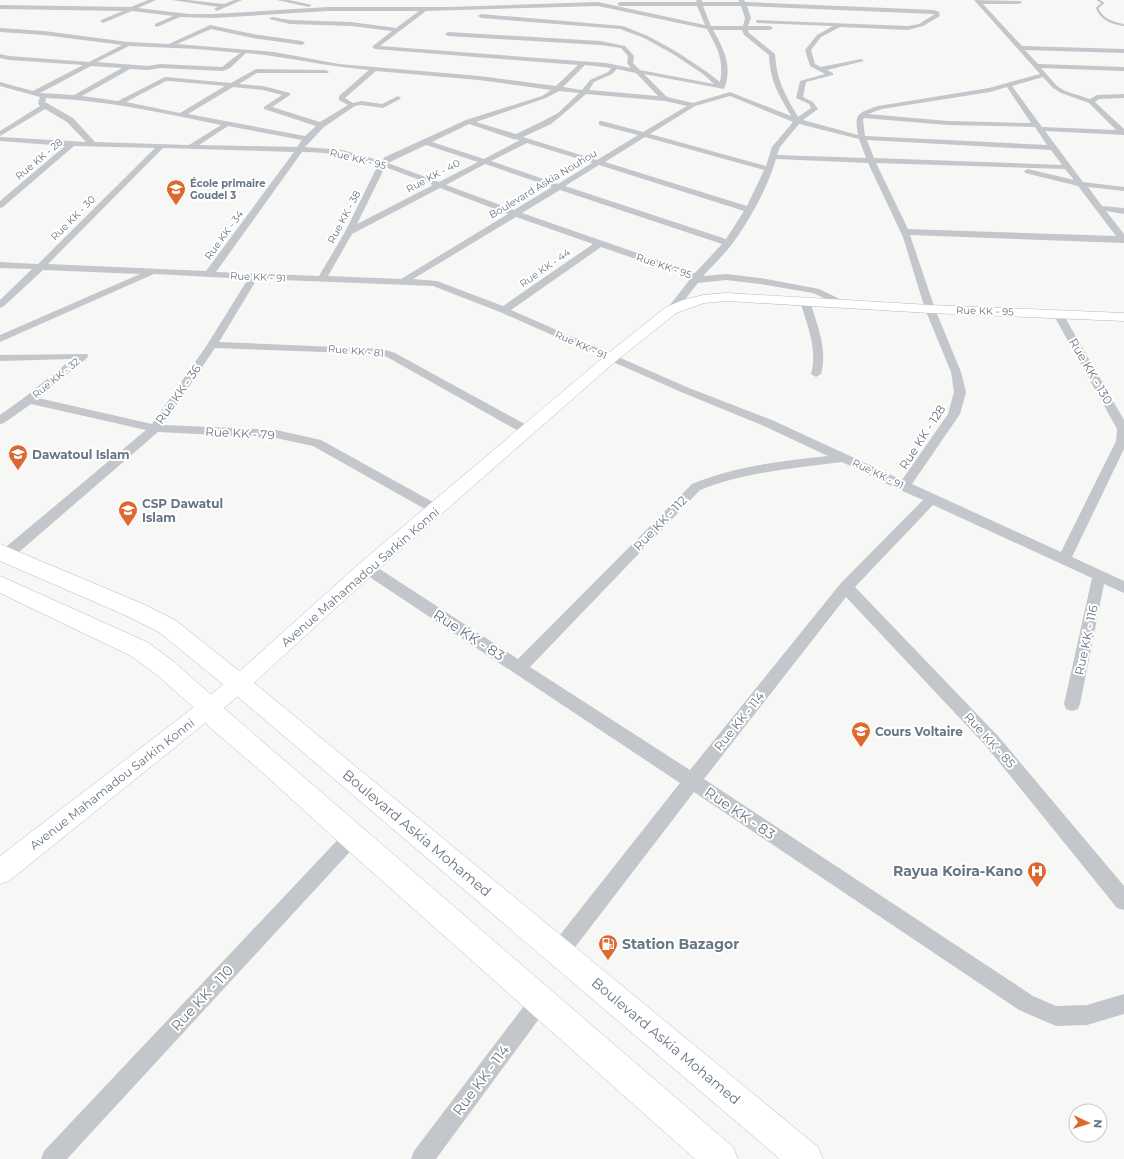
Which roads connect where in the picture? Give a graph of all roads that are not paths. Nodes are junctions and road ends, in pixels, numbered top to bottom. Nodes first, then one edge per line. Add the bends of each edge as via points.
1 (12, 0) edge
2 (153, 0) edge
3 (175, 0) edge
4 (239, 0) edge
5 (280, 0) edge
6 (1018, 0) edge
7 (494, 1) dead end
8 (977, 1) edge
9 (118, 2) dead end
10 (324, 2) dead end
11 (354, 2) dead end
12 (386, 2) dead end
13 (597, 2) edge
14 (657, 2) edge
15 (699, 2) edge
16 (742, 2) edge
17 (556, 5) junction
18 (225, 6) junction
19 (312, 6) junction
20 (1, 7) edge
21 (104, 8) junction
22 (469, 8) junction
23 (130, 9) junction
24 (328, 9) junction
25 (369, 9) junction
26 (425, 9) junction
27 (155, 12) junction
28 (630, 12) junction
29 (179, 15) junction
30 (232, 15) junction
31 (142, 16) dead end
32 (202, 16) junction
33 (624, 17) dead end
34 (103, 20) dead end
35 (668, 20) junction
36 (748, 20) junction
37 (618, 21) dead end
38 (839, 24) junction
39 (157, 25) dead end
40 (612, 26) junction
41 (709, 28) junction
42 (745, 28) junction
43 (770, 28) dead end
44 (0, 30) edge
45 (395, 30) junction
46 (448, 34) dead end
47 (601, 40) junction
48 (302, 43) dead end
49 (128, 44) junction
50 (169, 46) junction
51 (1021, 48) junction
52 (1124, 51) edge
53 (244, 52) junction
54 (0, 56) edge
55 (861, 61) dead end
56 (89, 64) junction
57 (583, 64) junction
58 (130, 66) junction
59 (340, 66) junction
60 (616, 66) junction
61 (1036, 66) junction
62 (820, 68) junction
63 (375, 69) junction
64 (1124, 70) edge
65 (326, 72) junction
66 (640, 72) junction
67 (1044, 75) junction
68 (316, 76) dead end
69 (0, 84) edge
70 (236, 85) junction
71 (1009, 86) junction
72 (558, 88) junction
73 (722, 88) junction
74 (584, 92) junction
75 (34, 93) junction
76 (730, 94) junction
77 (44, 96) junction
78 (1124, 96) edge
79 (75, 97) junction
80 (398, 98) dead end
81 (665, 99) junction
82 (1091, 102) junction
83 (120, 103) junction
84 (352, 105) junction
85 (693, 105) junction
86 (44, 106) junction
87 (183, 114) junction
88 (290, 116) junction
89 (861, 116) junction
90 (797, 121) junction
91 (469, 122) junction
92 (228, 123) junction
93 (602, 123) dead end
94 (321, 125) junction
95 (1037, 127) junction
96 (253, 128) junction
97 (1124, 132) edge
98 (0, 134) edge
99 (646, 135) junction
100 (516, 137) junction
101 (862, 138) junction
102 (0, 139) edge
103 (307, 139) junction
104 (526, 140) junction
105 (425, 142) junction
106 (72, 144) junction
107 (92, 144) junction
108 (160, 146) junction
109 (190, 147) junction
110 (1053, 148) junction
111 (299, 151) junction
112 (772, 157) junction
113 (870, 159) junction
114 (484, 161) junction
115 (597, 163) junction
116 (383, 164) junction
117 (1001, 164) junction
118 (1066, 167) junction
119 (769, 169) junction
120 (1080, 184) junction
121 (439, 186) junction
122 (559, 186) junction
123 (1124, 189) edge
124 (0, 205) edge
125 (1099, 208) junction
126 (749, 210) junction
127 (1124, 211) edge
128 (515, 214) junction
129 (349, 232) junction
130 (905, 232) junction
131 (1122, 235) edge
132 (728, 243) junction
133 (599, 244) junction
134 (0, 265) edge
135 (40, 267) junction
136 (153, 272) junction
137 (209, 274) junction
138 (254, 276) junction
139 (696, 279) junction
140 (322, 280) junction
141 (404, 281) junction
142 (726, 297) joint
143 (805, 301) junction
144 (841, 303) junction
145 (0, 305) edge
146 (930, 309) junction
147 (504, 310) junction
148 (671, 310) junction
149 (1058, 314) junction
150 (1124, 317) edge
151 (0, 339) edge
152 (212, 345) junction
153 (0, 358) edge
154 (611, 358) junction
155 (816, 374) dead end
156 (29, 400) junction
157 (0, 420) edge
158 (155, 428) junction
159 (528, 431) junction
160 (843, 458) junction
161 (904, 487) junction
162 (931, 499) junction
163 (437, 510) junction
164 (3, 554) edge
165 (1064, 560) junction
166 (367, 568) junction
167 (1099, 576) junction
168 (0, 584) edge
169 (846, 587) junction
170 (1124, 587) edge
171 (519, 668) junction
172 (239, 684) junction
173 (1072, 704) dead end
174 (210, 707) junction
175 (692, 781) junction
176 (352, 837) junction
177 (0, 872) edge
178 (1124, 901) edge
179 (559, 952) junction
180 (540, 1001) junction
181 (1124, 1004) edge
182 (52, 1159) edge
183 (422, 1159) edge
184 (721, 1159) edge
185 (806, 1159) edge

1 - 20 street
2 - 23 street
3 - 18 street
4 - 18 street
5 - 19 street
6 - 8 street via 1019,2
7 - 17 street
8 - 51 street
9 - 21 street
10 - 19 street
11 - 24 street
12 - 25 street
13 - 14 street
13 - 17 street
13 - 28 street
14 - 15 street
14 - 35 street
15 - 16 street
15 - 41 street
16 - 36 street
16 - 38 street via 937,12 938,15 921,26 914,27
17 - 22 street
18 - 32 street
19 - 24 street
20 - 21 street
21 - 23 street
22 - 26 street
22 - 40 street via 466,14
23 - 27 street
23 - 34 street
24 - 25 street
24 - 30 street
25 - 26 street
26 - 45 street
27 - 29 street
27 - 31 street
28 - 33 street
28 - 35 street
29 - 32 street
29 - 39 street
30 - 32 street
30 - 45 street
35 - 41 street
36 - 38 street
36 - 42 street
37 - 40 street
38 - 62 street via 819,36 808,50 812,64
40 - 47 street
40 - 73 street via 630,30 656,42 705,73
41 - 42 street
41 - 73 street via 721,46 726,64
42 - 43 street
42 - 90 street via 746,34 772,54 778,87
44 - 49 street
45 - 57 street via 375,46
46 - 47 street
47 - 66 street via 626,50 631,56 630,63
48 - 50 street via 210,27
49 - 50 street
49 - 56 street
50 - 53 street
51 - 52 street
51 - 61 street
53 - 58 street via 223,69
53 - 59 street via 299,57
54 - 56 street
55 - 62 street
56 - 58 street
56 - 75 street
57 - 60 street via 593,61
57 - 72 street
58 - 79 street
59 - 63 street
59 - 65 street
60 - 66 street
60 - 74 street via 610,73 592,81
61 - 64 street
61 - 67 street
62 - 90 street via 831,74 803,82 799,98 811,103 814,109
63 - 72 street
63 - 84 street via 342,96 341,99
65 - 68 street
65 - 70 street via 258,71
66 - 73 street
66 - 81 street
67 - 71 street
67 - 82 street via 1063,92
69 - 75 street
70 - 83 street via 167,79
70 - 87 street
70 - 88 street via 266,88 287,94 266,108
71 - 89 street via 954,97 880,107
71 - 95 street
72 - 74 street
72 - 91 street via 539,99
73 - 76 street
74 - 81 street
74 - 100 street via 548,122
75 - 77 street
76 - 85 street
76 - 90 street
77 - 79 street
77 - 86 street via 41,102
78 - 82 street via 1097,97
79 - 83 street
80 - 84 street via 383,106 361,103
81 - 85 street
82 - 97 street
83 - 87 street
84 - 94 street, Rue KK - 34
85 - 99 street, Boulevard Askia Nouhou
86 - 98 street
86 - 107 street via 70,120
87 - 92 street
88 - 94 street
88 - 96 street
89 - 95 street
89 - 101 street, Rue KK - 128 via 859,120
90 - 101 street
90 - 112 street via 776,147
91 - 100 street
91 - 105 street
92 - 96 street
92 - 109 street
93 - 99 street
94 - 103 street, Rue KK - 34
95 - 97 street
95 - 110 street
96 - 103 street
99 - 115 street, Boulevard Askia Nouhou
99 - 119 street
100 - 104 street
101 - 110 street
101 - 113 street, Rue KK - 128
102 - 106 street, Rue KK - 95
103 - 111 street, Rue KK - 34
104 - 114 street, Rue KK - 40
104 - 115 street
105 - 114 street
105 - 116 street
106 - 107 street, Rue KK - 95
106 - 124 street, Rue KK - 28
107 - 108 street, Rue KK - 95
108 - 109 street, Rue KK - 95
108 - 135 street, Rue KK - 30
109 - 111 street, Rue KK - 95
110 - 118 street
111 - 116 street, Rue KK - 95 via 332,151
111 - 137 street, Rue KK - 34
112 - 113 street
112 - 119 street
113 - 117 street
113 - 130 street, Rue KK - 128
114 - 121 street, Rue KK - 40
114 - 122 street
115 - 122 street, Boulevard Askia Nouhou
115 - 126 street
116 - 121 street, Rue KK - 95
116 - 129 street, Rue KK - 38
117 - 118 street
117 - 120 street
118 - 120 street
119 - 126 street
120 - 123 street
120 - 125 street
121 - 128 street, Rue KK - 95
121 - 129 street, Rue KK - 40
122 - 128 street, Boulevard Askia Nouhou
122 - 132 street
125 - 127 street
125 - 131 street
126 - 132 street
128 - 133 street, Rue KK - 95
128 - 141 street, Boulevard Askia Nouhou
129 - 140 street, Rue KK - 38
130 - 131 street
130 - 146 street, Rue KK - 128
132 - 139 street
133 - 139 street, Rue KK - 95
133 - 147 street, Rue KK - 44
134 - 135 street, Rue KK - 91
135 - 136 street, Rue KK - 91
135 - 145 street, Rue KK - 30
136 - 137 street, Rue KK - 91
136 - 151 street
137 - 138 street, Rue KK - 91
138 - 140 street, Rue KK - 91
138 - 152 street, Rue KK - 36
139 - 144 street via 726,277 760,281 816,291
139 - 148 street
140 - 141 street, Rue KK - 91
141 - 147 street, Rue KK - 91 via 434,283
142 - 143 street, Rue KK - 95
142 - 148 street, Avenue Mahamadou Sarkin Konni via 703,299
143 - 144 street, Rue KK - 95
143 - 155 street via 818,348 819,366
144 - 146 street, Rue KK - 95
146 - 149 street, Rue KK - 95
146 - 161 street, Rue KK - 128 via 956,372 960,392 954,414
147 - 154 street, Rue KK - 91
148 - 154 street, Avenue Mahamadou Sarkin Konni
149 - 150 street, Rue KK - 95
149 - 165 street, Rue KK - 130 via 1123,429 1122,441
152 - 158 street, Rue KK - 36
152 - 159 street, Rue KK - 81 via 379,351 391,355
153 - 156 street, Rue KK - 32 via 83,356
154 - 159 street, Avenue Mahamadou Sarkin Konni
154 - 160 street, Rue KK - 91 via 768,423
156 - 157 street, Rue KK - 32
156 - 158 street, Rue KK - 79
158 - 163 street, Rue KK - 79 via 276,434 317,443
158 - 164 street, Rue KK - 36
159 - 163 street, Avenue Mahamadou Sarkin Konni
160 - 161 street, Rue KK - 91
160 - 171 street, Rue KK - 112 via 739,472 696,486
161 - 162 street, Rue KK - 91
162 - 165 street, Rue KK - 91
162 - 169 street, Rue KK - 114
163 - 166 street, Avenue Mahamadou Sarkin Konni
164 - 172 main road, Boulevard Askia Mohamed via 167,626
165 - 167 street, Rue KK - 91
166 - 171 street, Rue KK - 83
166 - 172 street, Avenue Mahamadou Sarkin Konni
167 - 170 street, Rue KK - 91
167 - 173 street, Rue KK - 116
168 - 174 main road via 139,649
169 - 175 street, Rue KK - 114
169 - 178 street, Rue KK - 85 via 992,741
171 - 175 street, Rue KK - 83
172 - 174 street, Avenue Mahamadou Sarkin Konni
172 - 179 main road, Boulevard Askia Mohamed
174 - 176 main road via 217,718
174 - 177 street, Avenue Mahamadou Sarkin Konni
175 - 179 street, Rue KK - 114
175 - 181 street, Rue KK - 83 via 1026,1004 1056,1016 1086,1015
176 - 180 main road
176 - 182 street, Rue KK - 110
179 - 185 main road, Boulevard Askia Mohamed
180 - 183 street, Rue KK - 114
180 - 184 main road

